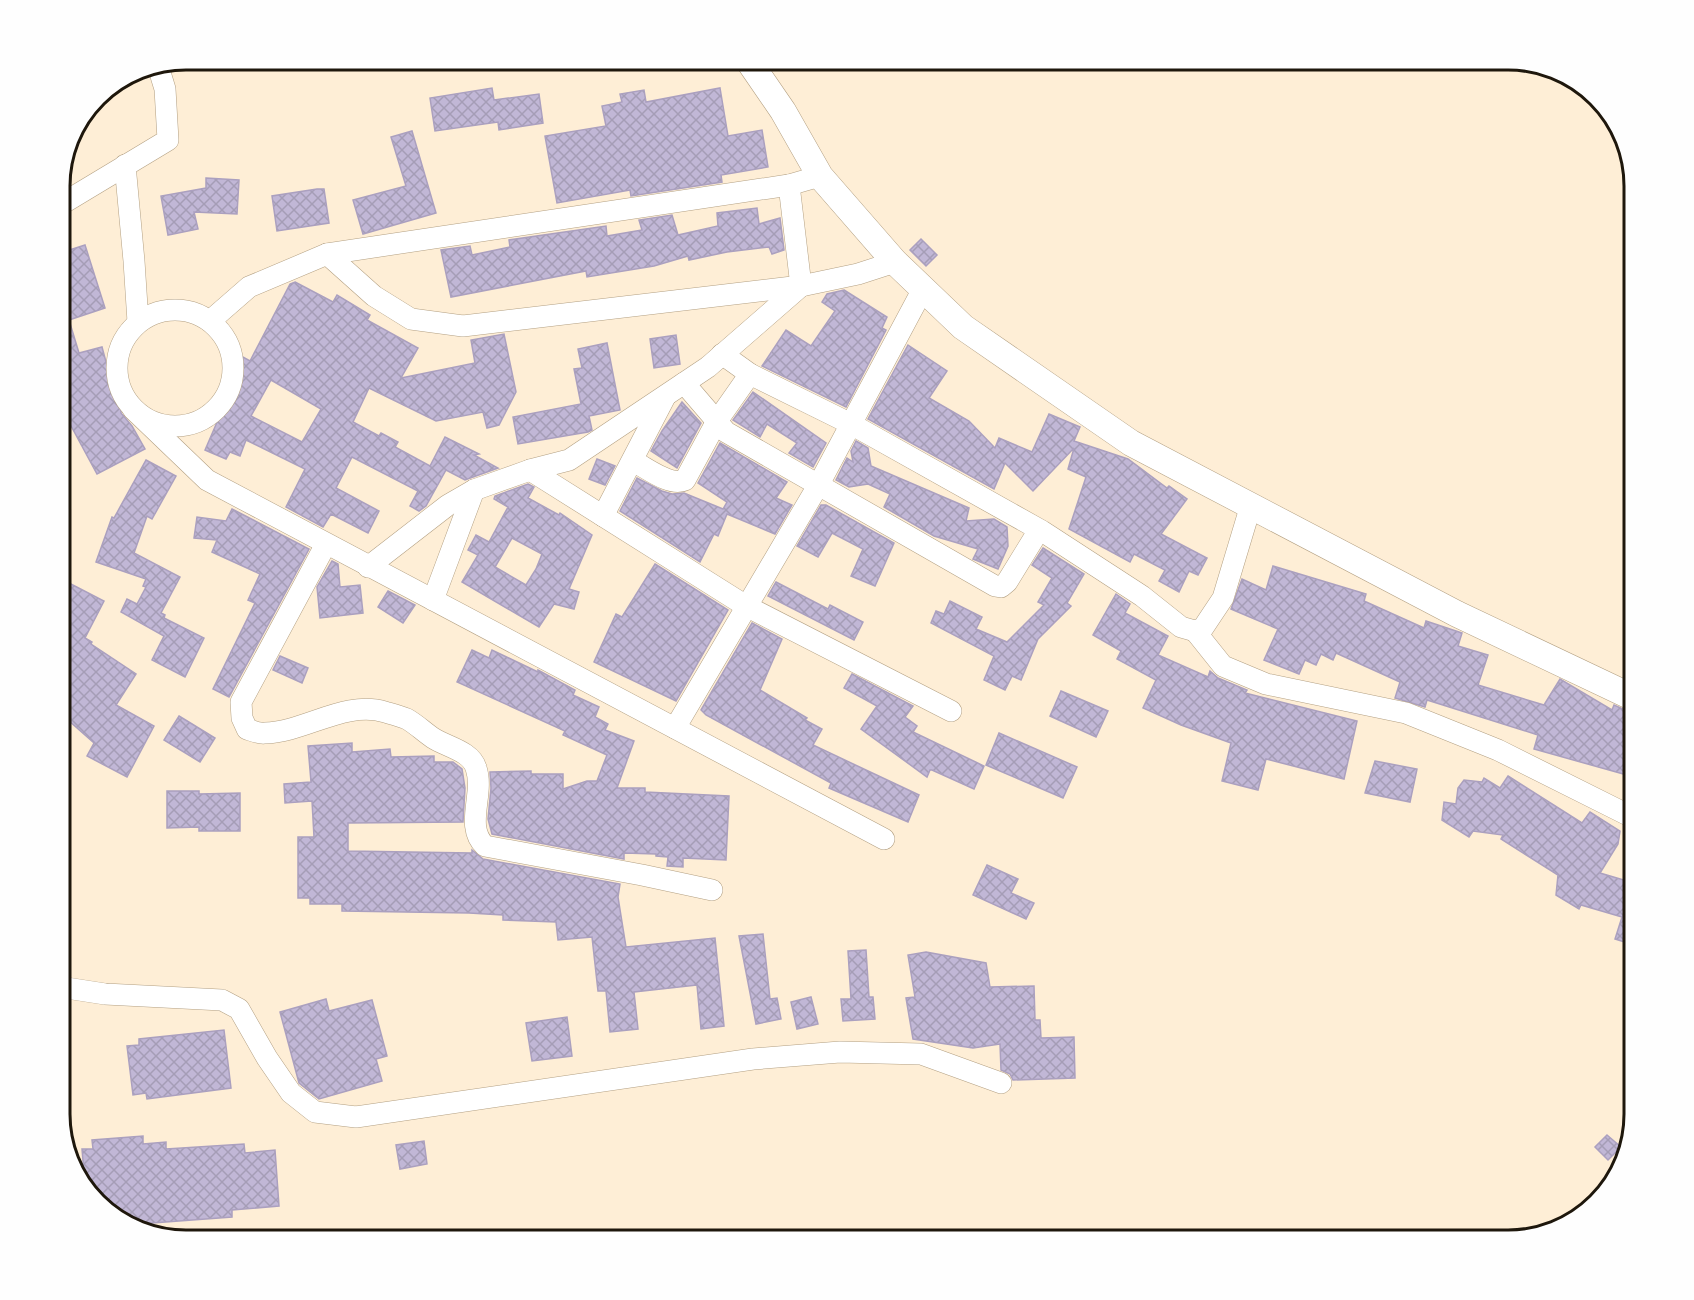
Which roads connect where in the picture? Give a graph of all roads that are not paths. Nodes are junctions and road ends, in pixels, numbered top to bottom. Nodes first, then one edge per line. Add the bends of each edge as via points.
1 (755, 70) edge
2 (160, 73) edge
3 (125, 165) junction
4 (820, 176) junction
5 (789, 185) junction
6 (71, 198) edge
7 (327, 254) junction
8 (894, 262) junction
9 (801, 286) junction
10 (923, 289) junction
11 (210, 321) junction
12 (138, 322) junction
13 (722, 354) junction
14 (750, 374) junction
15 (684, 383) junction
16 (666, 395) junction
17 (133, 409) junction
18 (717, 421) junction
19 (851, 424) junction
20 (633, 461) junction
21 (530, 470) junction
22 (819, 484) junction
23 (474, 490) junction
24 (1251, 505) junction
25 (603, 516) junction
26 (1039, 530) junction
27 (326, 544) junction
28 (368, 567) junction
29 (433, 600) junction
30 (746, 606) junction
31 (1195, 631) junction
32 (1624, 693) edge
33 (951, 711) dead end
34 (675, 728) junction
35 (1624, 813) edge
36 (884, 839) dead end
37 (712, 890) dead end
38 (71, 989) edge
39 (1001, 1083) dead end

1 - 4 street
2 - 3 street via 168,140
3 - 6 street
3 - 12 street
4 - 5 street
4 - 8 street
5 - 7 street
5 - 9 street
7 - 9 street via 374,296 411,319 463,326
7 - 11 street via 249,287
8 - 9 street
8 - 10 street
9 - 13 street
10 - 19 street
10 - 24 street via 963,327 1131,443
11 - 12 street via 193,312 174,309 154,313
11 - 17 street via 231,352 229,390 219,406 186,425 167,426 148,420
12 - 17 street via 117,355 116,374
13 - 14 street
13 - 15 street
14 - 18 street
14 - 19 street
15 - 16 street
15 - 18 street
16 - 20 street
16 - 21 street via 569,460
17 - 27 street via 207,480
18 - 20 street via 685,480 670,480
18 - 22 street via 726,432
19 - 22 street
19 - 26 street
20 - 25 street
21 - 23 street
21 - 25 street
22 - 26 street via 995,586 1007,582
22 - 30 street
23 - 28 street via 448,505
23 - 29 street
24 - 31 street via 1223,598 1203,628
24 - 32 street via 1457,614
25 - 30 street
26 - 31 street via 1142,596 1182,627
27 - 28 street
27 - 37 street via 241,702 247,729 264,734 349,712 376,710 405,718 473,761 480,785 475,830 485,846
28 - 29 street
29 - 34 street
30 - 33 street
30 - 34 street
31 - 35 street via 1223,666 1266,684 1406,713 1498,750
34 - 36 street
38 - 39 street via 222,1000 239,1009 291,1093 315,1112 356,1117 753,1059 840,1052 921,1054

